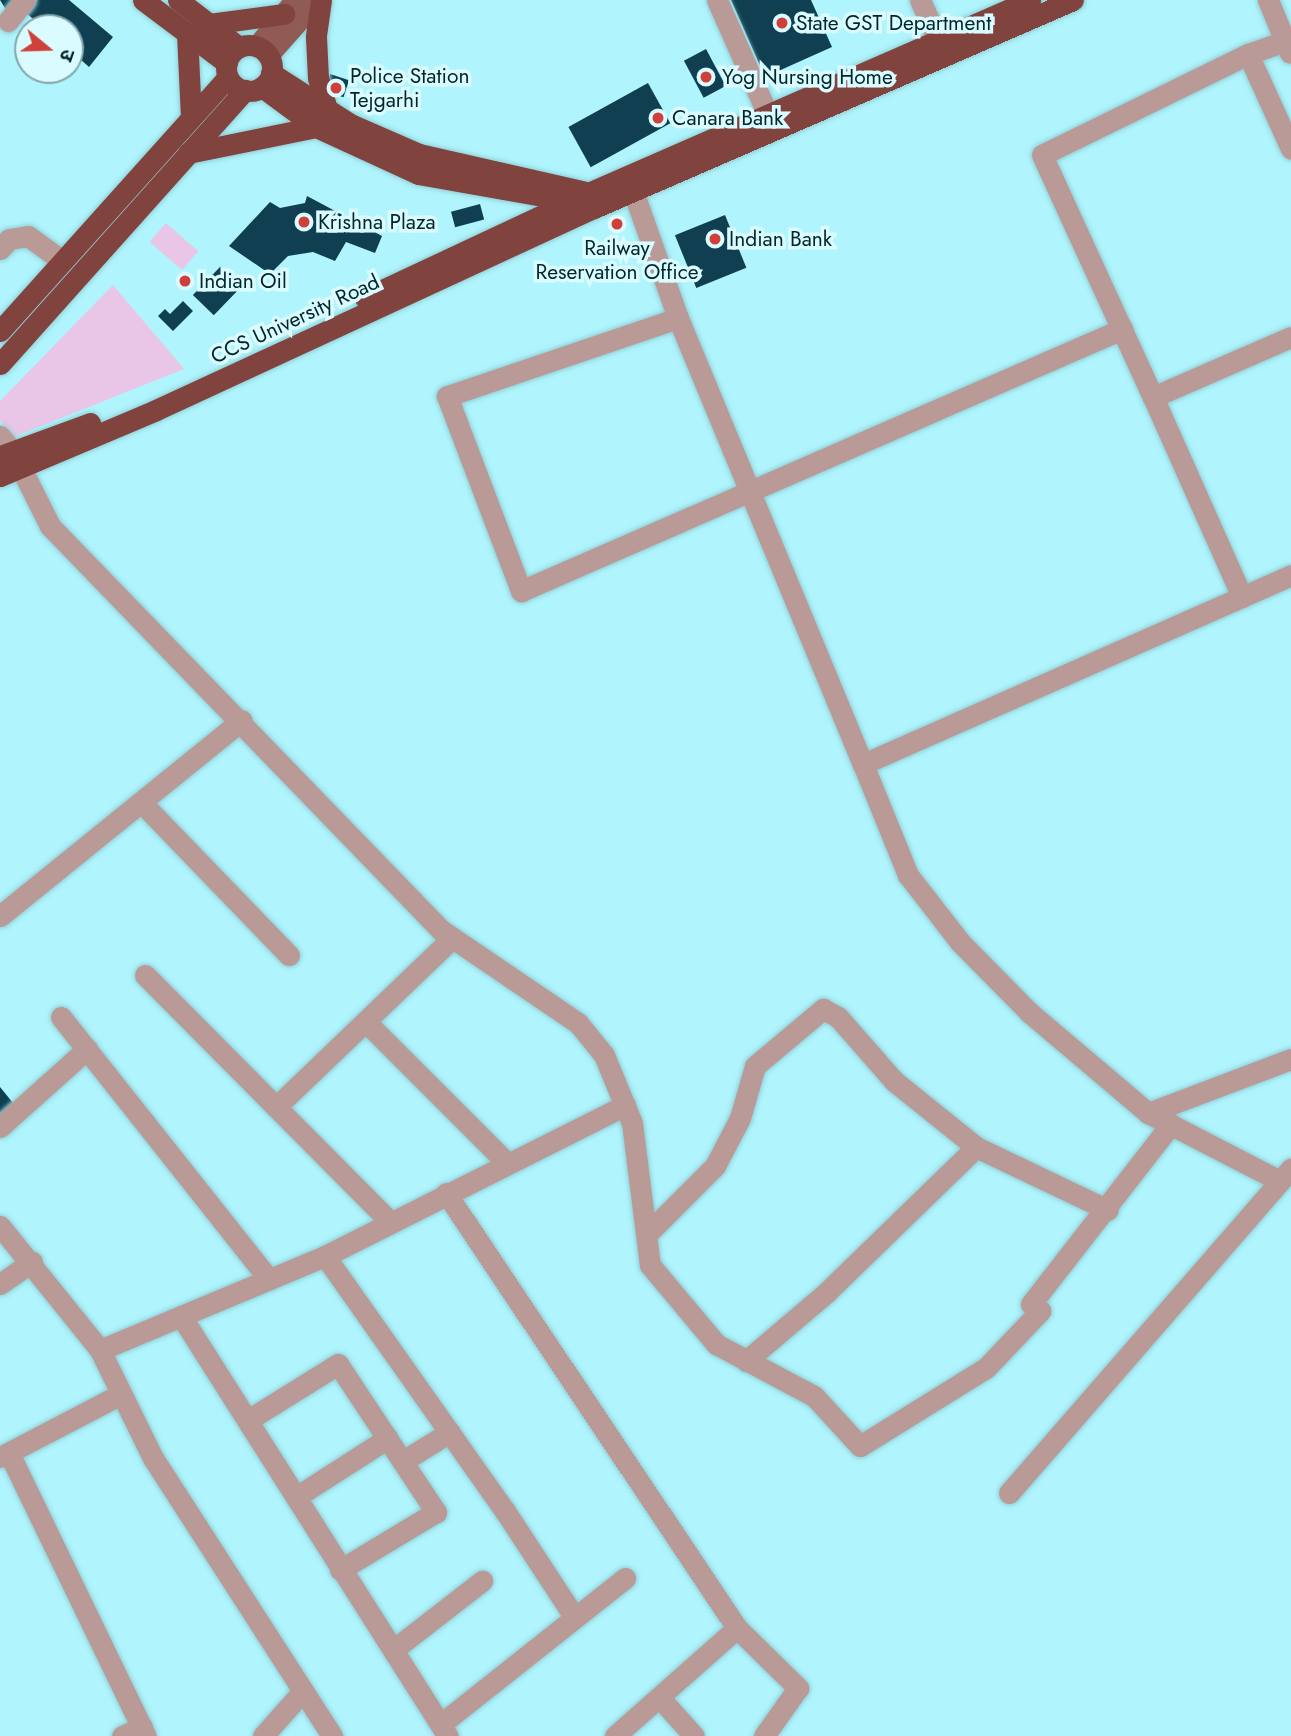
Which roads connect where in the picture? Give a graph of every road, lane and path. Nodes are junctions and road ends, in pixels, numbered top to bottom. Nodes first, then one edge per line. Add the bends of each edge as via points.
1 (24, 0) edge
2 (143, 0) edge
3 (178, 0) edge
4 (319, 0) edge
5 (716, 0) edge
6 (920, 0) edge
7 (1030, 0) edge
8 (1073, 0) edge
9 (1268, 0) edge
10 (289, 7) edge
11 (8, 21) dead end
12 (209, 24) junction
13 (187, 33) junction
14 (939, 40) junction
15 (1289, 45) edge
16 (1248, 54) junction
17 (250, 67) junction
18 (768, 115) junction
19 (191, 117) junction
20 (322, 119) junction
21 (1291, 149) edge
22 (188, 153) junction
23 (633, 191) junction
24 (593, 201) junction
25 (0, 249) edge
26 (61, 260) junction
27 (678, 318) junction
28 (1122, 328) junction
29 (0, 331) edge
30 (1291, 337) edge
31 (0, 364) edge
32 (1153, 397) junction
33 (8, 453) edge
34 (0, 476) edge
35 (750, 491) junction
36 (1291, 575) edge
37 (1242, 597) junction
38 (242, 720) junction
39 (863, 764) junction
40 (141, 802) junction
41 (0, 916) edge
42 (452, 938) junction
43 (289, 955) dead end
44 (145, 975) dead end
45 (61, 1017) dead end
46 (366, 1022) junction
47 (87, 1049) junction
48 (1291, 1059) edge
49 (625, 1105) junction
50 (276, 1107) junction
51 (1148, 1113) junction
52 (1171, 1125) junction
53 (0, 1127) edge
54 (976, 1147) junction
55 (507, 1163) junction
56 (1285, 1175) edge
57 (446, 1193) junction
58 (1108, 1210) junction
59 (390, 1222) junction
60 (0, 1226) edge
61 (647, 1234) junction
62 (325, 1256) junction
63 (32, 1262) junction
64 (269, 1279) junction
65 (0, 1284) edge
66 (181, 1316) junction
67 (100, 1350) junction
68 (746, 1361) junction
69 (121, 1394) junction
70 (248, 1420) junction
71 (450, 1433) junction
72 (388, 1438) junction
73 (5, 1455) edge
74 (403, 1461) junction
75 (1009, 1493) dead end
76 (296, 1497) junction
77 (340, 1570) junction
78 (625, 1578) dead end
79 (482, 1581) dead end
80 (573, 1615) junction
81 (737, 1629) junction
82 (393, 1650) junction
83 (303, 1690) junction
84 (659, 1697) junction
85 (445, 1730) edge
86 (136, 1733) edge
87 (263, 1736) edge
88 (332, 1736) edge
89 (615, 1736) edge
90 (694, 1736) edge
91 (764, 1736) edge

1 - 11 street
2 - 13 highway
3 - 12 highway
4 - 17 main road
4 - 20 highway via 316,37
5 - 18 street
6 - 14 street
7 - 14 highway, CCS University Road
8 - 23 highway, CCS University Road
9 - 15 street
10 - 12 highway
10 - 17 main road
12 - 17 highway
13 - 17 highway
13 - 19 highway
14 - 18 highway, CCS University Road
15 - 16 street
16 - 21 street
16 - 28 street via 1042,155
17 - 19 highway
17 - 20 highway
17 - 22 highway
18 - 24 highway, CCS University Road
19 - 26 highway
20 - 22 highway
20 - 24 highway via 418,174
22 - 31 highway
23 - 24 highway, CCS University Road
23 - 27 street
24 - 33 highway, CCS University Road via 271,350
25 - 26 street via 9,239 28,236
26 - 29 highway
27 - 35 street
27 - 35 street via 447,396 522,591
28 - 32 street
28 - 35 street
30 - 32 street
32 - 37 street
33 - 34 highway, CCS University Road
33 - 38 street via 50,526
35 - 39 street
36 - 37 street
37 - 39 street
38 - 40 street
38 - 42 street
39 - 51 street via 908,875 960,942 1030,1013
40 - 41 street
40 - 43 street
42 - 46 street
42 - 49 street via 578,1023 604,1055
44 - 50 street
45 - 47 street
46 - 50 street
46 - 55 street
47 - 53 street
47 - 64 street
48 - 51 street
49 - 55 street
49 - 61 street via 632,1123
50 - 59 street
51 - 52 street
52 - 56 street
52 - 58 street
54 - 58 street
54 - 61 street via 894,1081 838,1017 822,1009 755,1066 740,1118 715,1166
54 - 68 street via 827,1292
55 - 57 street
56 - 75 street
57 - 59 street
57 - 81 street
58 - 68 street via 1031,1304 1040,1311 986,1368 860,1446 814,1396
59 - 62 street
60 - 63 street
61 - 68 street via 650,1265 687,1313 716,1344
62 - 64 street
62 - 71 street
63 - 65 street
63 - 67 street
64 - 66 street
66 - 67 street
66 - 70 street
67 - 69 street
69 - 73 street
69 - 83 street via 153,1458
70 - 72 street via 338,1364
70 - 76 street
71 - 74 street
71 - 80 street
72 - 74 street
72 - 76 street
73 - 86 street
74 - 77 street via 436,1511
76 - 77 street
77 - 82 street
78 - 80 street
79 - 82 street
80 - 85 street
81 - 84 street
81 - 91 street via 798,1688
82 - 85 street
83 - 87 street
83 - 88 street
84 - 89 street
84 - 90 street

